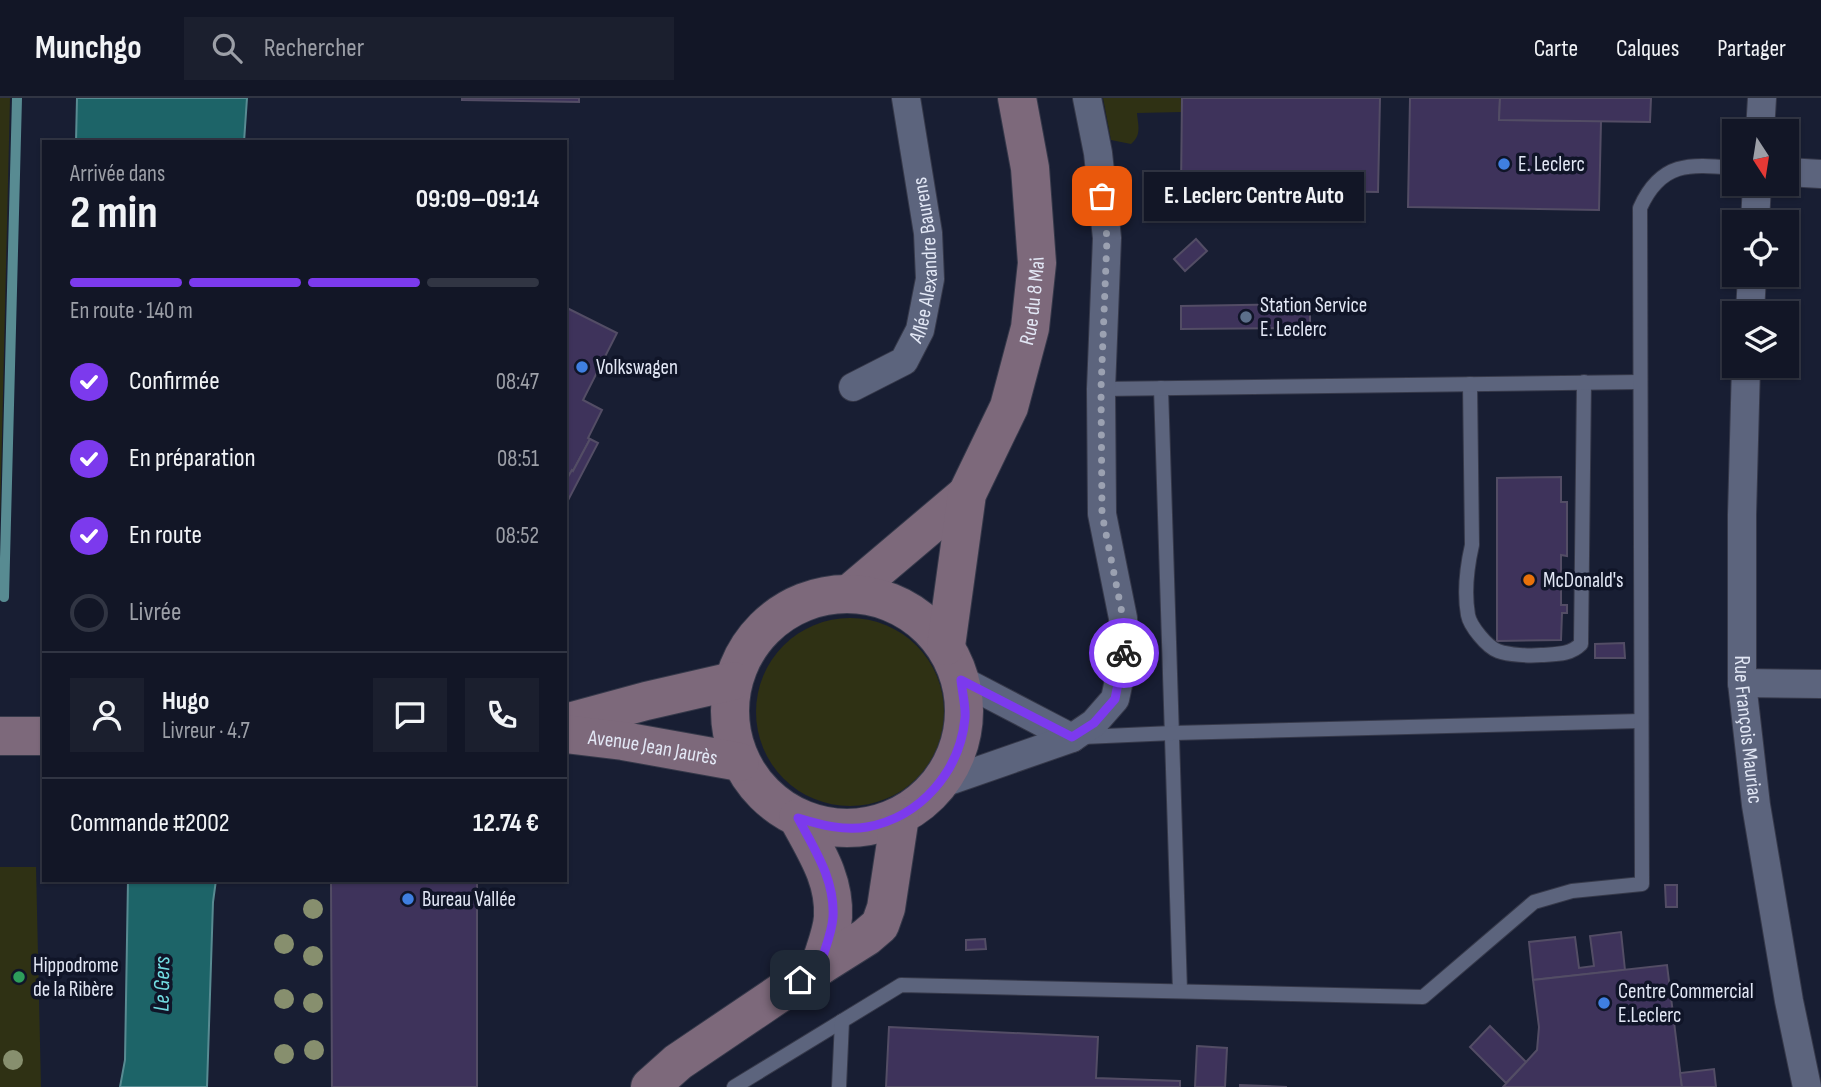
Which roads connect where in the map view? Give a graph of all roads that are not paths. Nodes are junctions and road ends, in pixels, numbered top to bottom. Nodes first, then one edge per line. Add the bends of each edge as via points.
1 (906, 98) edge
2 (1017, 98) edge
3 (1087, 98) edge
4 (1762, 98) edge
5 (1761, 119) edge
6 (1722, 166) edge
7 (1799, 173) edge
8 (1821, 174) edge
9 (1746, 378) edge
10 (1584, 382) junction
11 (1640, 382) junction
12 (1470, 384) junction
13 (853, 387) dead end
14 (1161, 388) junction
15 (1101, 389) junction
16 (967, 494) junction
17 (850, 593) junction
18 (953, 663) junction
19 (733, 681) junction
20 (1742, 683) junction
21 (1821, 684) edge
22 (1641, 721) junction
23 (567, 722) edge
24 (1173, 733) junction
25 (567, 734) edge
26 (0, 736) edge
27 (42, 736) edge
28 (1072, 737) junction
29 (740, 761) junction
30 (940, 784) junction
31 (900, 816) junction
32 (798, 818) junction
33 (820, 966) junction
34 (1180, 991) junction
35 (842, 1021) junction
36 (650, 1087) edge
37 (734, 1087) edge
38 (839, 1087) edge
39 (1807, 1087) edge

1 - 13 street, Allée Alexandre Baurens via 928,233 930,279 920,330 904,361
2 - 16 street, Rue du 8 Mai via 1030,169 1037,263 1030,328 1009,407
3 - 15 street via 1107,238
4 - 5 street
6 - 11 lane via 1675,169 1647,192 1640,208
7 - 8 street
9 - 20 street, Rue François Mauriac
10 - 11 lane
10 - 12 lane
10 - 12 lane via 1581,644 1566,653 1529,656 1497,651 1468,617
11 - 22 lane
12 - 14 lane
14 - 15 lane
14 - 24 lane
15 - 28 street via 1102,514 1123,618 1124,657 1115,699 1094,723
16 - 17 street, Rue du 8 Mai
16 - 18 street, Rue du 8 Mai
17 - 18 street via 887,600 920,619
17 - 19 street via 818,597 789,608 764,627 745,652
18 - 28 street
18 - 30 street via 965,716 958,752
19 - 23 street, Avenue Jean Jaurès
19 - 29 street via 731,736
20 - 21 street
20 - 39 street, Rue François Mauriac via 1756,805
22 - 24 lane
22 - 34 lane via 1642,884 1572,891 1534,902 1423,997
24 - 28 lane
24 - 34 lane
25 - 29 street, Avenue Jean Jaurès
26 - 27 street
28 - 30 street
29 - 32 street via 774,804
30 - 31 street
31 - 32 street via 867,827 832,828
31 - 33 street via 880,925
32 - 33 street via 827,874 832,897 833,919
33 - 36 street via 678,1062
34 - 35 lane via 901,985
35 - 37 lane
35 - 38 lane

